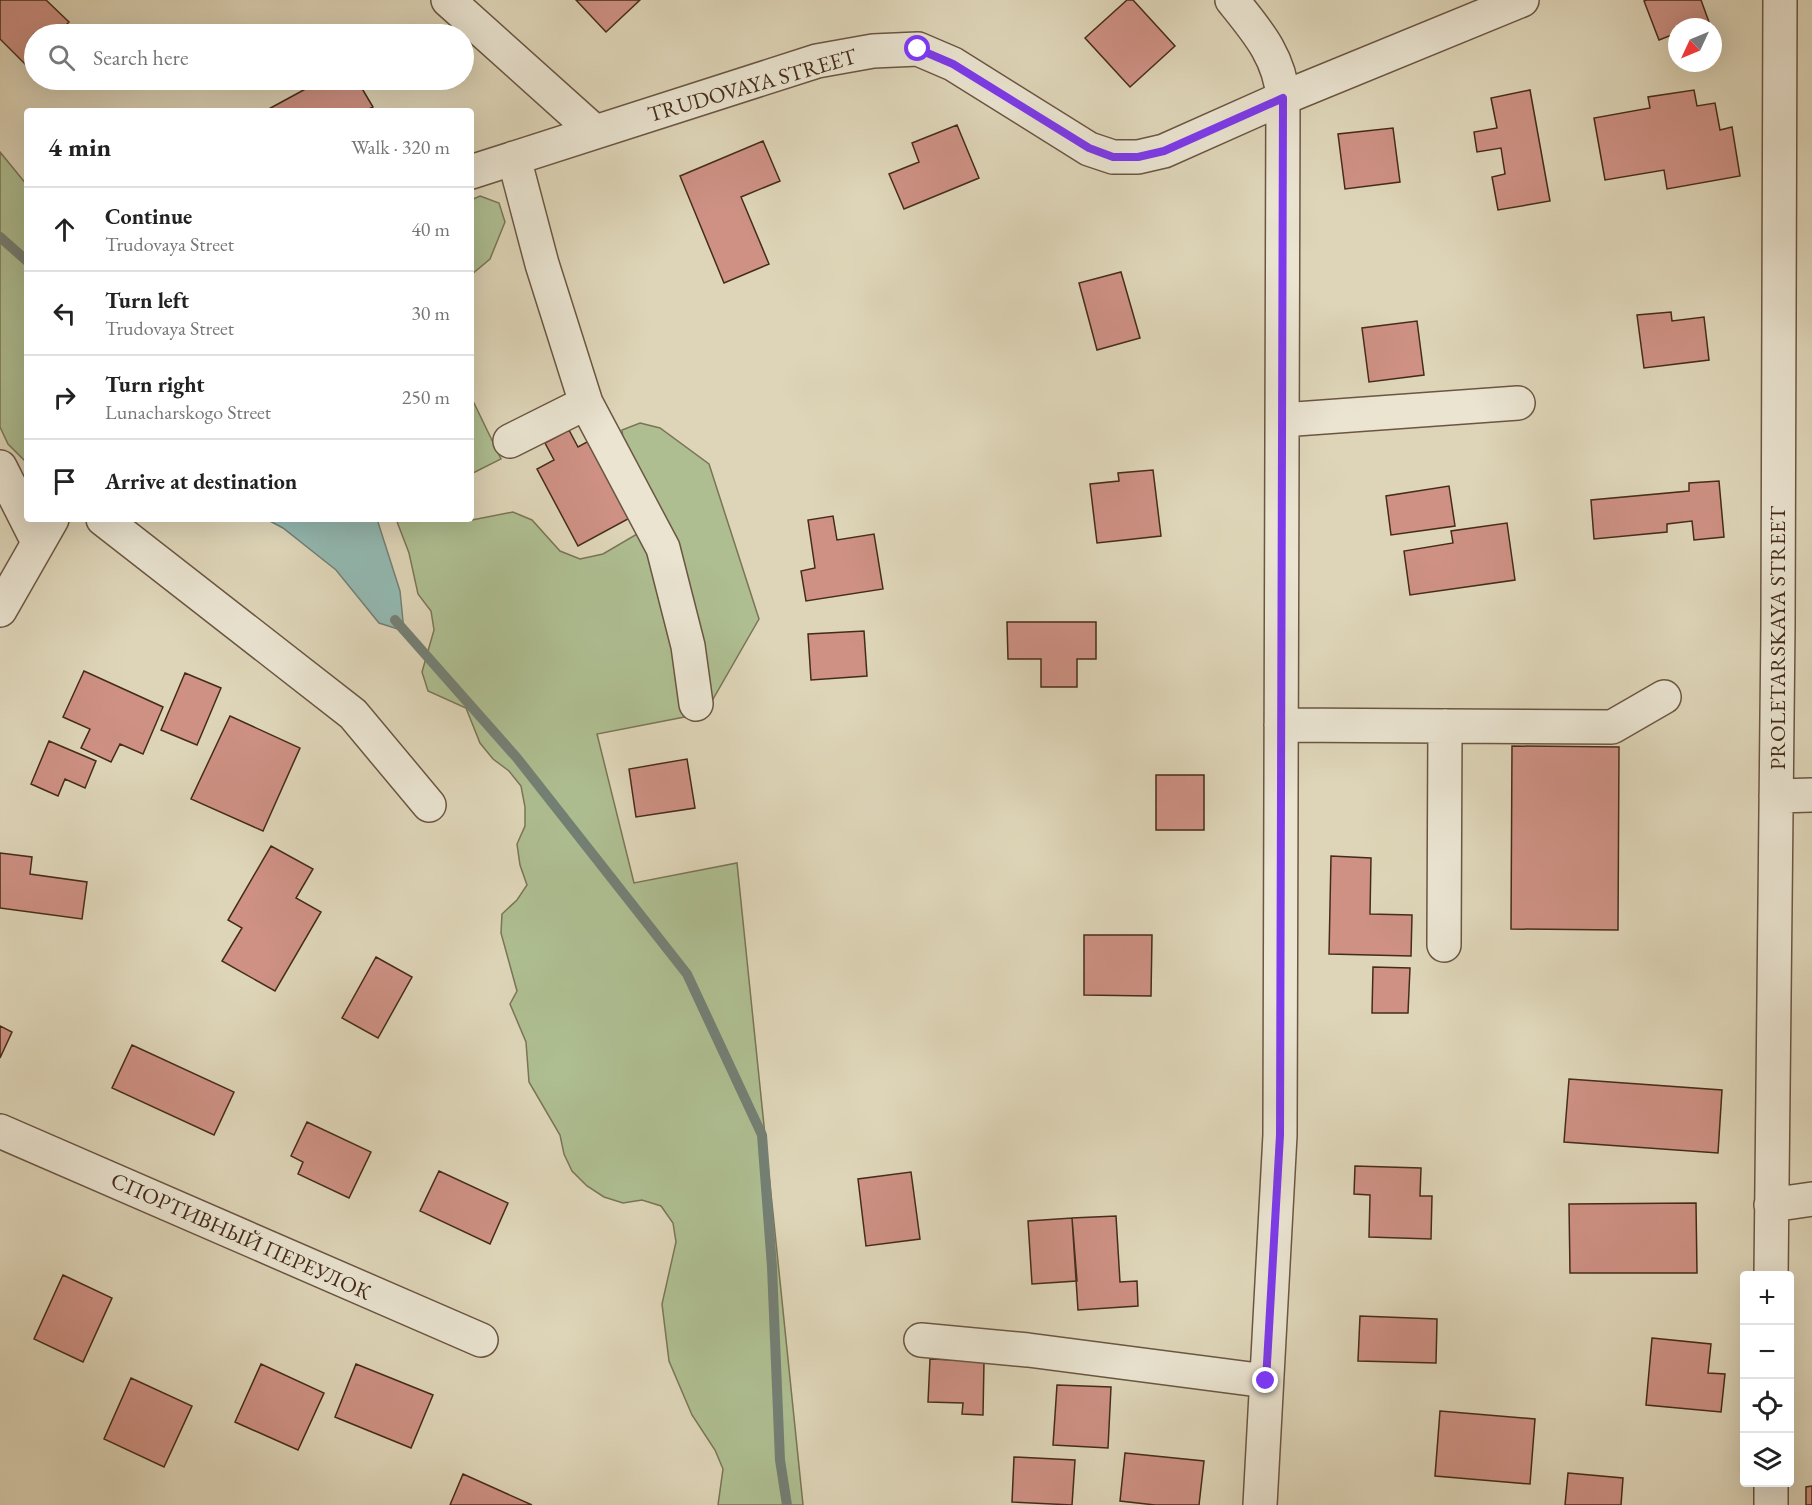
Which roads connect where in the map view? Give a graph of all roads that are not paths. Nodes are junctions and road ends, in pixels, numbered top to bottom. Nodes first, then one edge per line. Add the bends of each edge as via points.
1 (448, 0) edge
2 (1232, 0) edge
3 (1522, 0) edge
4 (1780, 0) edge
5 (1283, 98) junction
6 (594, 132) junction
7 (514, 158) junction
8 (474, 171) edge
9 (586, 403) junction
10 (1518, 403) dead end
11 (1282, 420) junction
12 (510, 441) dead end
13 (0, 467) edge
14 (24, 501) edge
15 (107, 522) edge
16 (45, 530) edge
17 (0, 610) edge
18 (1664, 697) dead end
19 (696, 704) dead end
20 (1281, 725) junction
21 (1445, 726) junction
22 (1812, 795) edge
23 (1776, 796) junction
24 (429, 805) dead end
25 (1444, 945) dead end
26 (0, 1131) edge
27 (1812, 1199) edge
28 (1771, 1204) junction
29 (1771, 1271) edge
30 (481, 1340) dead end
31 (921, 1340) dead end
32 (1266, 1381) junction
33 (1771, 1487) edge
34 (1260, 1505) edge
35 (1772, 1505) edge

1 - 6 street
2 - 5 street via 1262,36 1282,80
3 - 5 street, TRUDOVAYA STREET
4 - 23 street, PROLETARSKAYA STREET
5 - 6 street, TRUDOVAYA STREET via 1164,151 1113,157 1089,148 953,64 918,49 873,51 817,61
5 - 11 street
6 - 7 street, TRUDOVAYA STREET
7 - 8 street, TRUDOVAYA STREET
7 - 9 street
9 - 12 street
9 - 19 street via 663,548 688,646
10 - 11 street
11 - 20 street
13 - 14 street
15 - 24 street via 353,714
16 - 17 street
18 - 21 street via 1612,727
20 - 21 street
20 - 32 street via 1280,1135
21 - 25 street
22 - 23 street
23 - 28 street, PROLETARSKAYA STREET
26 - 30 street, СПОРТИВНЫЙ ПЕРЕУЛОК
27 - 28 street
28 - 29 street, PROLETARSKAYA STREET
31 - 32 street
32 - 34 street
33 - 35 street

